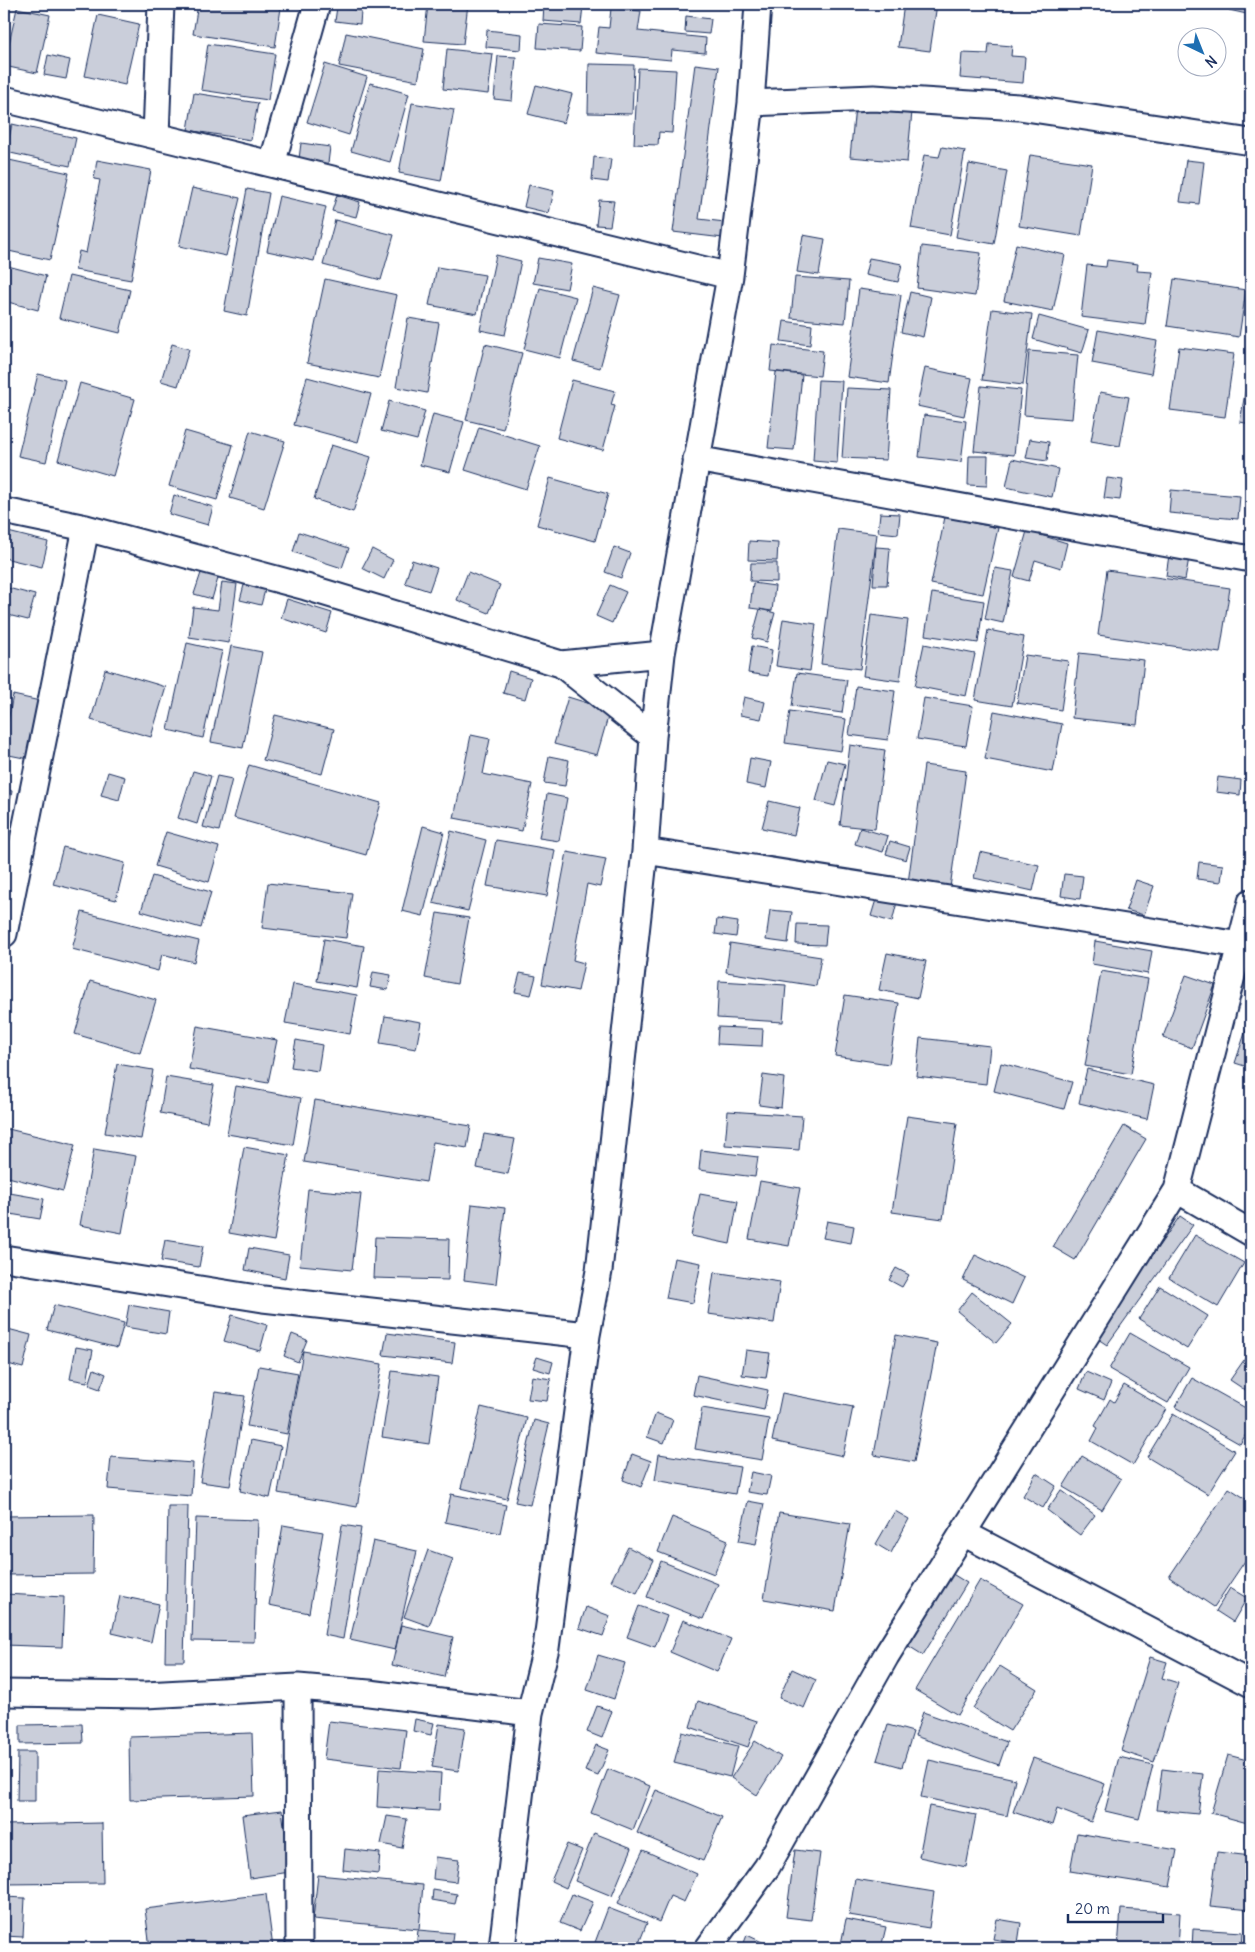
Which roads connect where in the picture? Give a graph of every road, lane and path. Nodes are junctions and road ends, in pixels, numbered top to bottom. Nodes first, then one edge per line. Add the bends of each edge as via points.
1 (161, 4) edge
2 (317, 4) edge
3 (758, 4) edge
4 (4, 98) edge
5 (751, 103) junction
6 (156, 136) junction
7 (1251, 142) edge
8 (272, 164) junction
9 (730, 276) junction
10 (696, 460) junction
11 (4, 511) edge
12 (86, 528) junction
13 (1251, 559) edge
14 (662, 654) junction
15 (561, 664) junction
16 (653, 737) junction
17 (645, 850) junction
18 (1251, 902) edge
19 (4, 934) edge
20 (1240, 945) junction
21 (1177, 1190) junction
22 (1251, 1234) edge
23 (4, 1258) edge
24 (587, 1335) junction
25 (963, 1533) junction
26 (1251, 1684) edge
27 (298, 1687) junction
28 (4, 1694) edge
29 (530, 1712) junction
30 (299, 1948) edge
31 (502, 1948) edge
32 (708, 1948) edge

1 - 6 street
2 - 8 street
3 - 5 street
4 - 6 street
5 - 7 street via 874,98 1019,107
5 - 9 street
6 - 8 street
8 - 9 street
9 - 10 street
10 - 13 street
10 - 14 street
11 - 12 street
12 - 15 street via 306,587
12 - 19 street
14 - 15 street
14 - 16 street
15 - 16 street
16 - 17 street
17 - 20 street
17 - 24 street via 599,1271
18 - 20 street
20 - 21 street
21 - 22 street
21 - 25 street
23 - 24 street via 263,1299
24 - 29 street via 546,1648
25 - 26 street
25 - 32 street via 886,1656 766,1867
27 - 28 street via 145,1695
27 - 29 street
27 - 30 street
29 - 31 street

